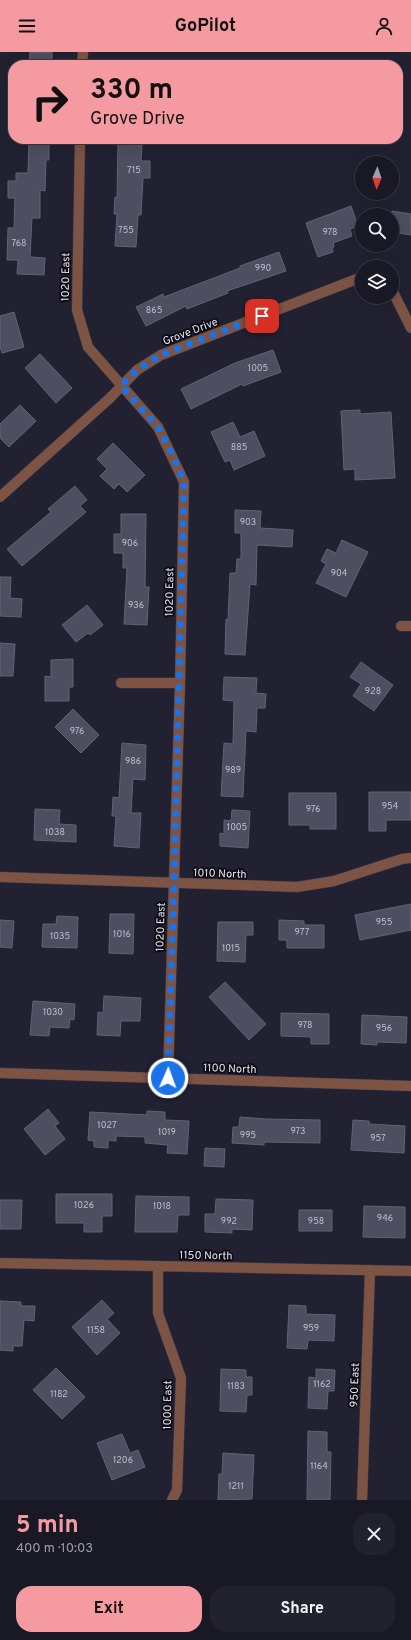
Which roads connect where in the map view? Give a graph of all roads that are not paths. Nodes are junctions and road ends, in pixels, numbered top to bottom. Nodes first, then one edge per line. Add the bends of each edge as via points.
1 (80, 144) edge
2 (355, 280) edge
3 (399, 304) edge
4 (411, 328) edge
5 (121, 386) junction
6 (1, 494) edge
7 (121, 683) dead end
8 (180, 683) junction
9 (411, 858) edge
10 (0, 877) edge
11 (174, 883) junction
12 (0, 1073) edge
13 (168, 1078) junction
14 (411, 1086) edge
15 (0, 1263) edge
16 (158, 1266) junction
17 (370, 1270) junction
18 (411, 1271) edge
19 (172, 1500) edge
20 (362, 1500) edge

1 - 5 street, 1020 East via 77,310 88,347
2 - 5 street, Grove Drive via 161,355 137,370
3 - 4 street
5 - 6 street, Grove Drive
5 - 8 street, 1020 East via 158,427 184,482
7 - 8 street
8 - 11 street, 1020 East
9 - 11 street, 1010 North via 334,881 297,887
10 - 11 street, 1010 North
11 - 13 street, 1020 East
12 - 13 street, 1100 North
13 - 14 street, 1100 North
15 - 16 street, 1150 North
16 - 17 street, 1150 North
16 - 19 street, 1000 East via 158,1313 181,1378 177,1490
17 - 18 street, 1150 North
17 - 20 street, 950 East

